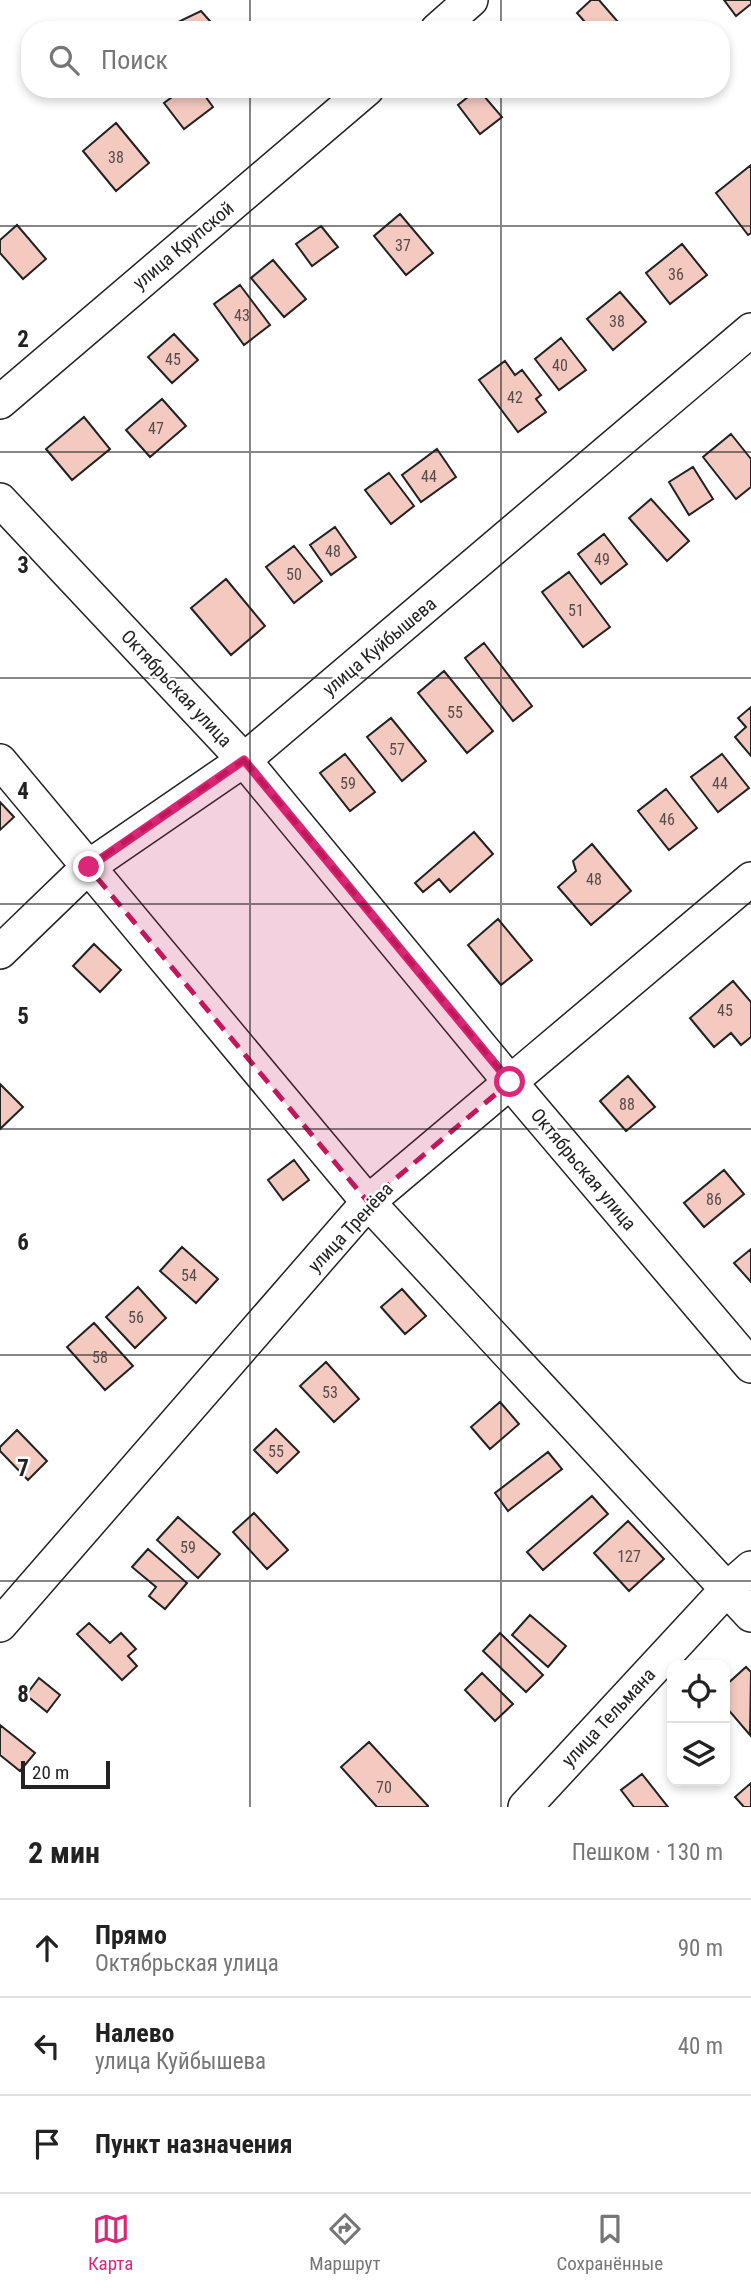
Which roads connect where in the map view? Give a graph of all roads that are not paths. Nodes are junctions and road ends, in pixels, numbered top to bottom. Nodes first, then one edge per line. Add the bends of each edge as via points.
1 (356, 98) edge
2 (751, 330) edge
3 (0, 402) edge
4 (0, 500) edge
5 (244, 760) junction
6 (0, 761) edge
7 (89, 867) junction
8 (751, 879) edge
9 (0, 952) edge
10 (510, 1082) junction
11 (368, 1202) junction
12 (751, 1366) edge
13 (739, 1578) edge
14 (751, 1615) edge
15 (0, 1625) edge
16 (525, 1807) edge

1 - 3 street, улица Крупской
2 - 5 street, улица Куйбышева
4 - 5 street, Октябрьская улица
5 - 7 street, улица Куйбышева
5 - 10 street, Октябрьская улица
6 - 7 street
7 - 9 street, улица Куйбышева
7 - 11 street
8 - 10 street, улица Тренёва
10 - 11 street, улица Тренёва
10 - 12 street, Октябрьская улица
11 - 13 street
11 - 15 street, улица Тренёва
13 - 14 street
13 - 16 street, улица Тельмана

